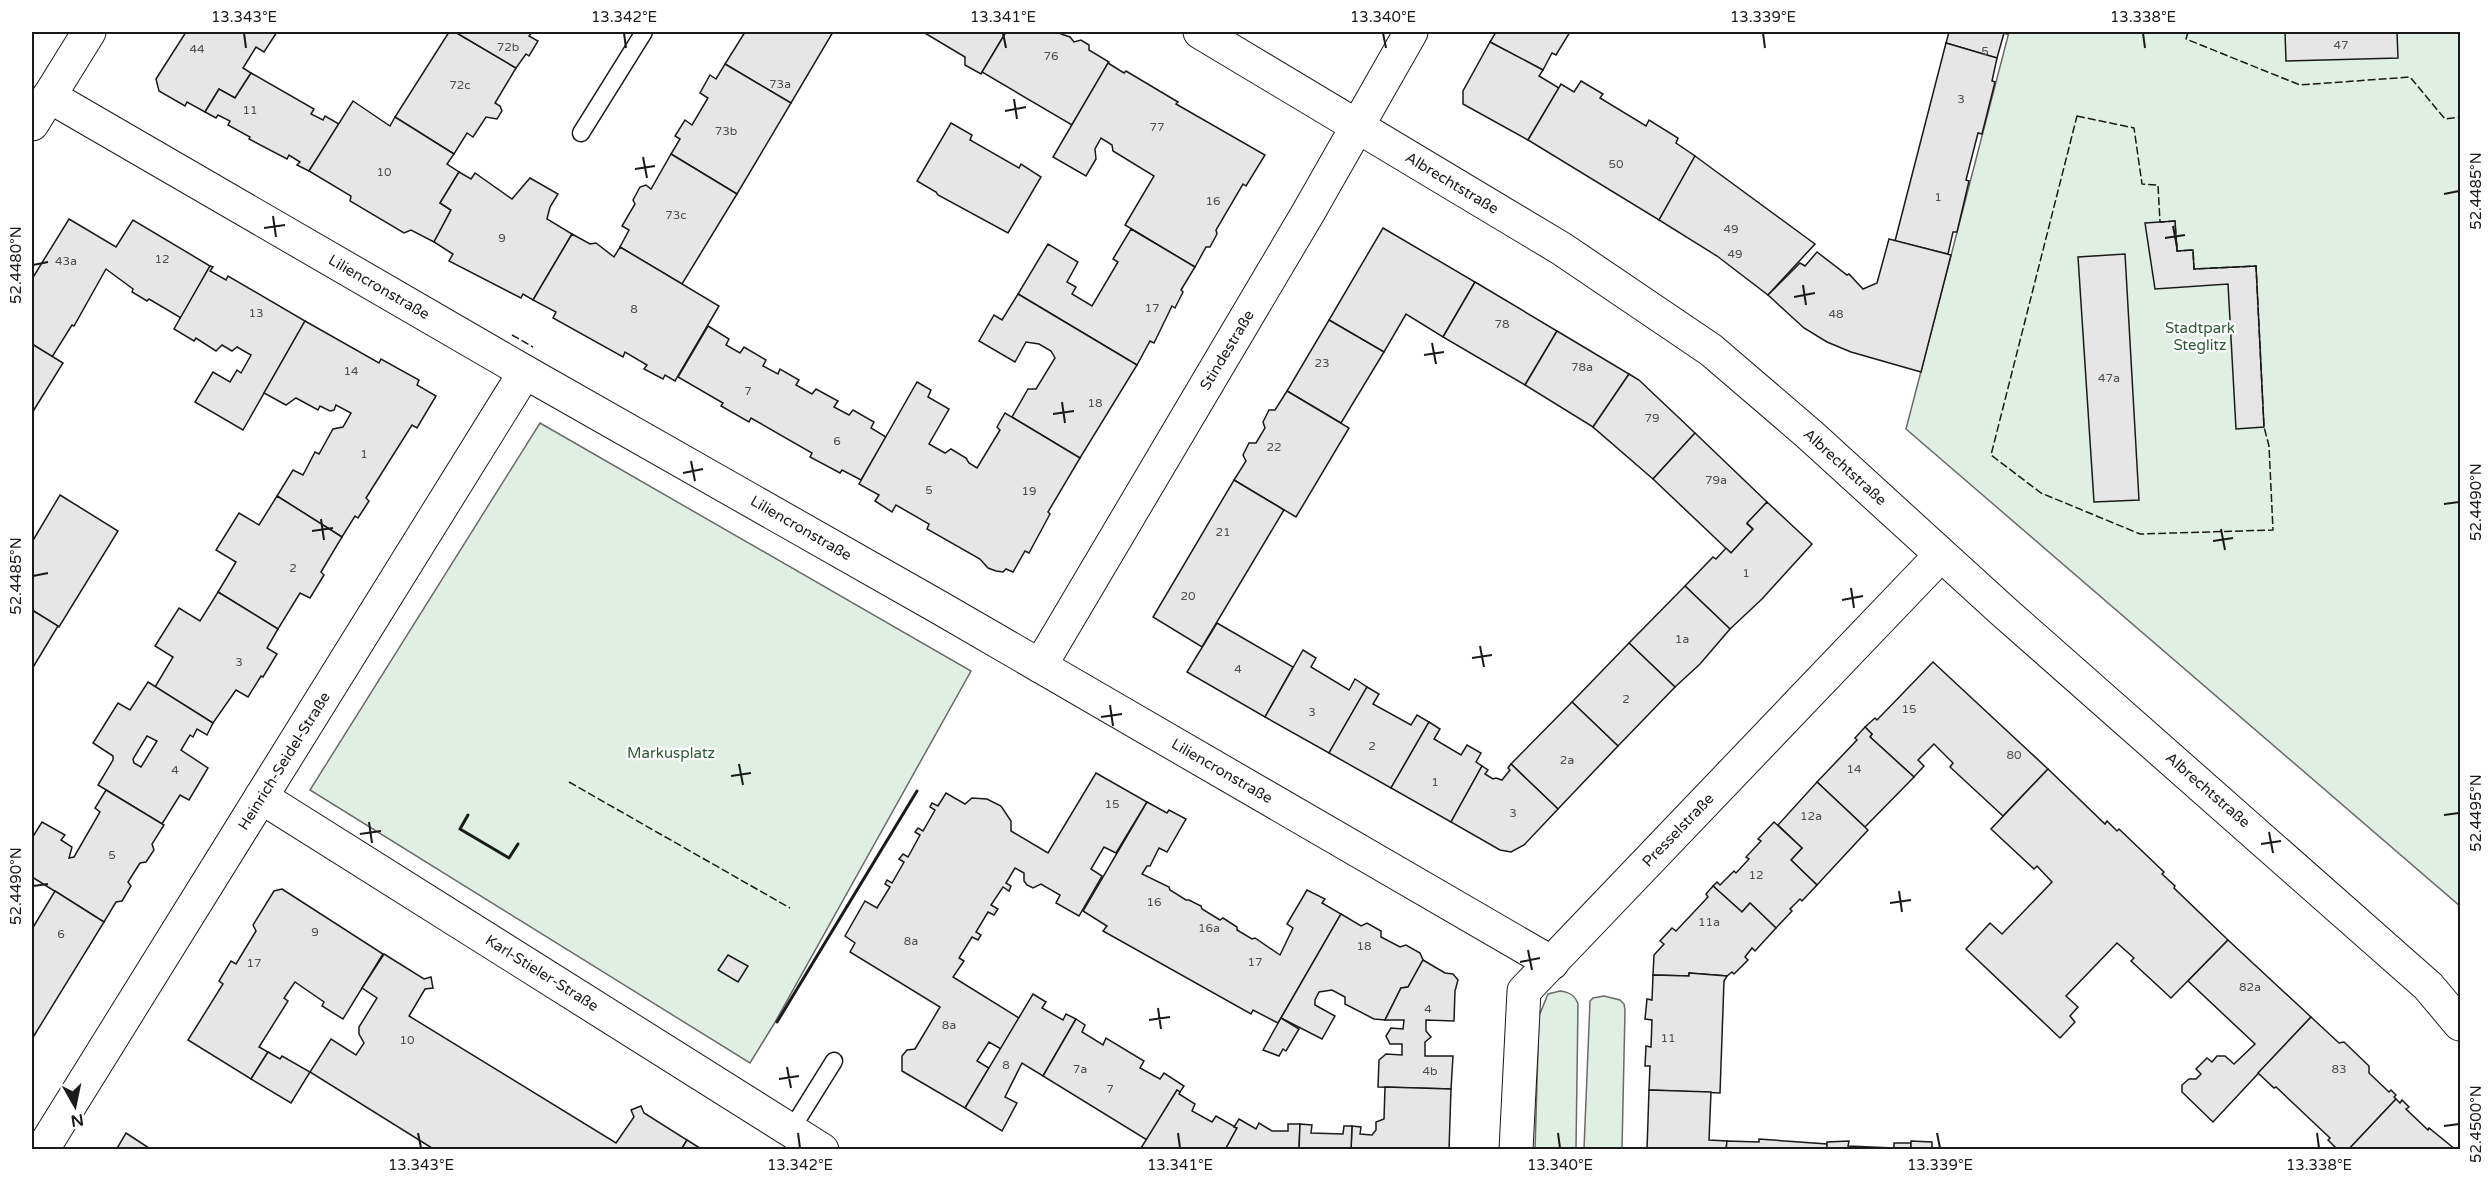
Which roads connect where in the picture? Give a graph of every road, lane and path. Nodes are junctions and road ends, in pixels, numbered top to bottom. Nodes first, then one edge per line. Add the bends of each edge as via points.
1 (89, 32) edge
2 (644, 32) edge
3 (1200, 32) edge
4 (1411, 32) edge
5 (49, 96) junction
6 (32, 124) edge
7 (1357, 126) junction
8 (581, 133) dead end
9 (525, 372) junction
10 (1941, 555) junction
11 (1040, 666) junction
12 (261, 797) junction
13 (1552, 963) junction
14 (2428, 986) junction
15 (2460, 1003) edge
16 (2460, 1024) edge
17 (834, 1061) dead end
18 (791, 1130) junction
19 (32, 1142) edge
20 (43, 1149) edge
21 (822, 1149) edge
22 (1516, 1149) edge

1 - 5 street
2 - 8 lane
3 - 7 street, Albrechtstraße
4 - 7 street, Stindestraße
5 - 6 street
5 - 9 street, Liliencronstraße
7 - 10 street, Albrechtstraße via 1562,249 1711,350
7 - 11 street, Stindestraße
9 - 11 street, Liliencronstraße
9 - 12 street, Heinrich-Seidel-Straße
10 - 13 street, Presselstraße
10 - 14 street, Albrechtstraße
11 - 13 street, Liliencronstraße
12 - 18 street, Karl-Stieler-Straße
12 - 20 street, Heinrich-Seidel-Straße
13 - 22 street, Presselstraße via 1524,991
14 - 15 street
14 - 16 street
17 - 18 lane
18 - 21 street, Karl-Stieler-Straße
19 - 20 street

